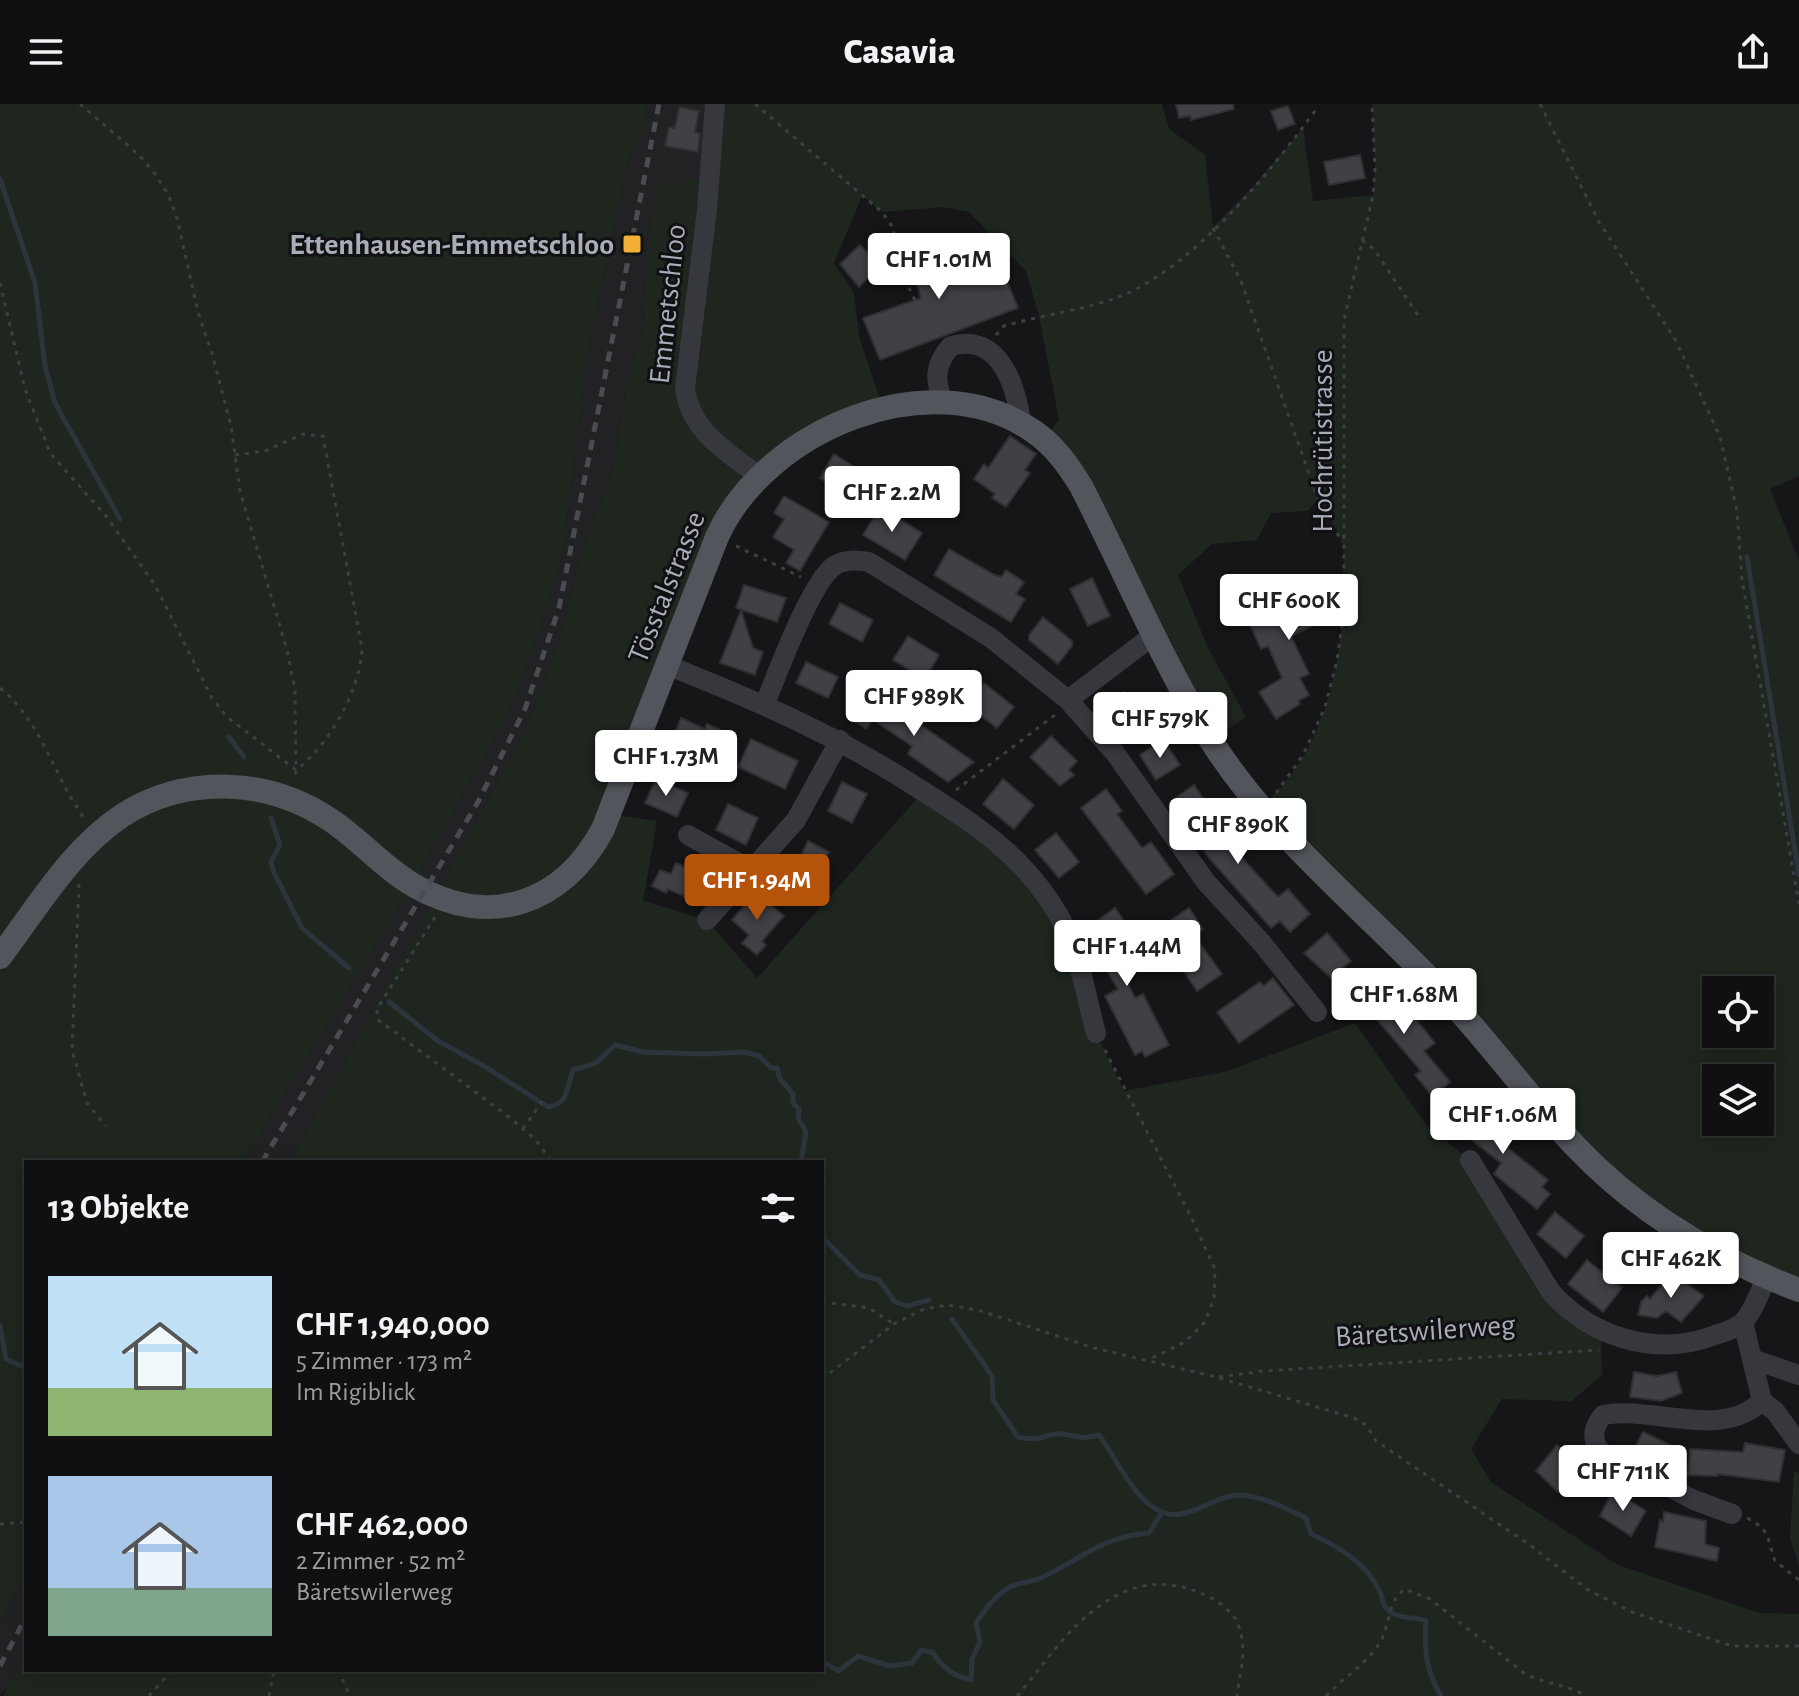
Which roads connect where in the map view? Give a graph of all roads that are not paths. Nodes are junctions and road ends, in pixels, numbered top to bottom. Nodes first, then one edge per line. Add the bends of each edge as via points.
1 (715, 104) edge
2 (943, 401) junction
3 (1021, 423) junction
4 (760, 477) junction
5 (1155, 634) junction
6 (669, 666) junction
7 (1068, 700) junction
8 (765, 704) junction
9 (840, 740) junction
10 (688, 835) dead end
11 (751, 870) junction
12 (707, 920) dead end
13 (0, 957) edge
14 (1317, 1012) dead end
15 (1096, 1033) road end
16 (1470, 1160) dead end
17 (1766, 1278) junction
18 (1799, 1290) edge
19 (1743, 1322) junction
20 (1752, 1359) junction
21 (1799, 1375) edge
22 (1762, 1401) junction
23 (1799, 1444) edge
24 (1732, 1514) road end

1 - 4 street, Emmetschloo via 686,396 694,421 705,434
2 - 3 main road, Tösstalstrasse
2 - 3 street via 936,373 944,353 963,342 985,347 1007,372
2 - 4 main road, Tösstalstrasse via 883,408 850,420 798,447
3 - 5 main road, Tösstalstrasse via 1064,459
4 - 6 main road, Tösstalstrasse via 738,500 717,537
5 - 7 street
5 - 17 main road, Tösstalstrasse via 1211,740 1260,807 1433,982 1579,1151 1660,1217
6 - 8 street
6 - 13 main road, Tösstalstrasse via 603,829 576,869 545,893 516,904 474,907 445,901 402,878 331,820 292,799 249,788 196,788 148,802 98,834
7 - 8 street via 991,638 869,562 857,560 836,564 819,586
7 - 14 street via 1115,753 1206,882
8 - 9 street
9 - 11 street via 796,820
9 - 15 street via 1006,848 1066,929
10 - 11 street
11 - 12 street
16 - 19 street, Bäretswilerweg via 1551,1292 1601,1332 1683,1344
17 - 18 main road, Tösstalstrasse
17 - 19 street
19 - 20 street
20 - 21 street
20 - 22 street
22 - 23 street
22 - 24 street via 1753,1410 1727,1418 1621,1411 1603,1415 1594,1426 1598,1450

